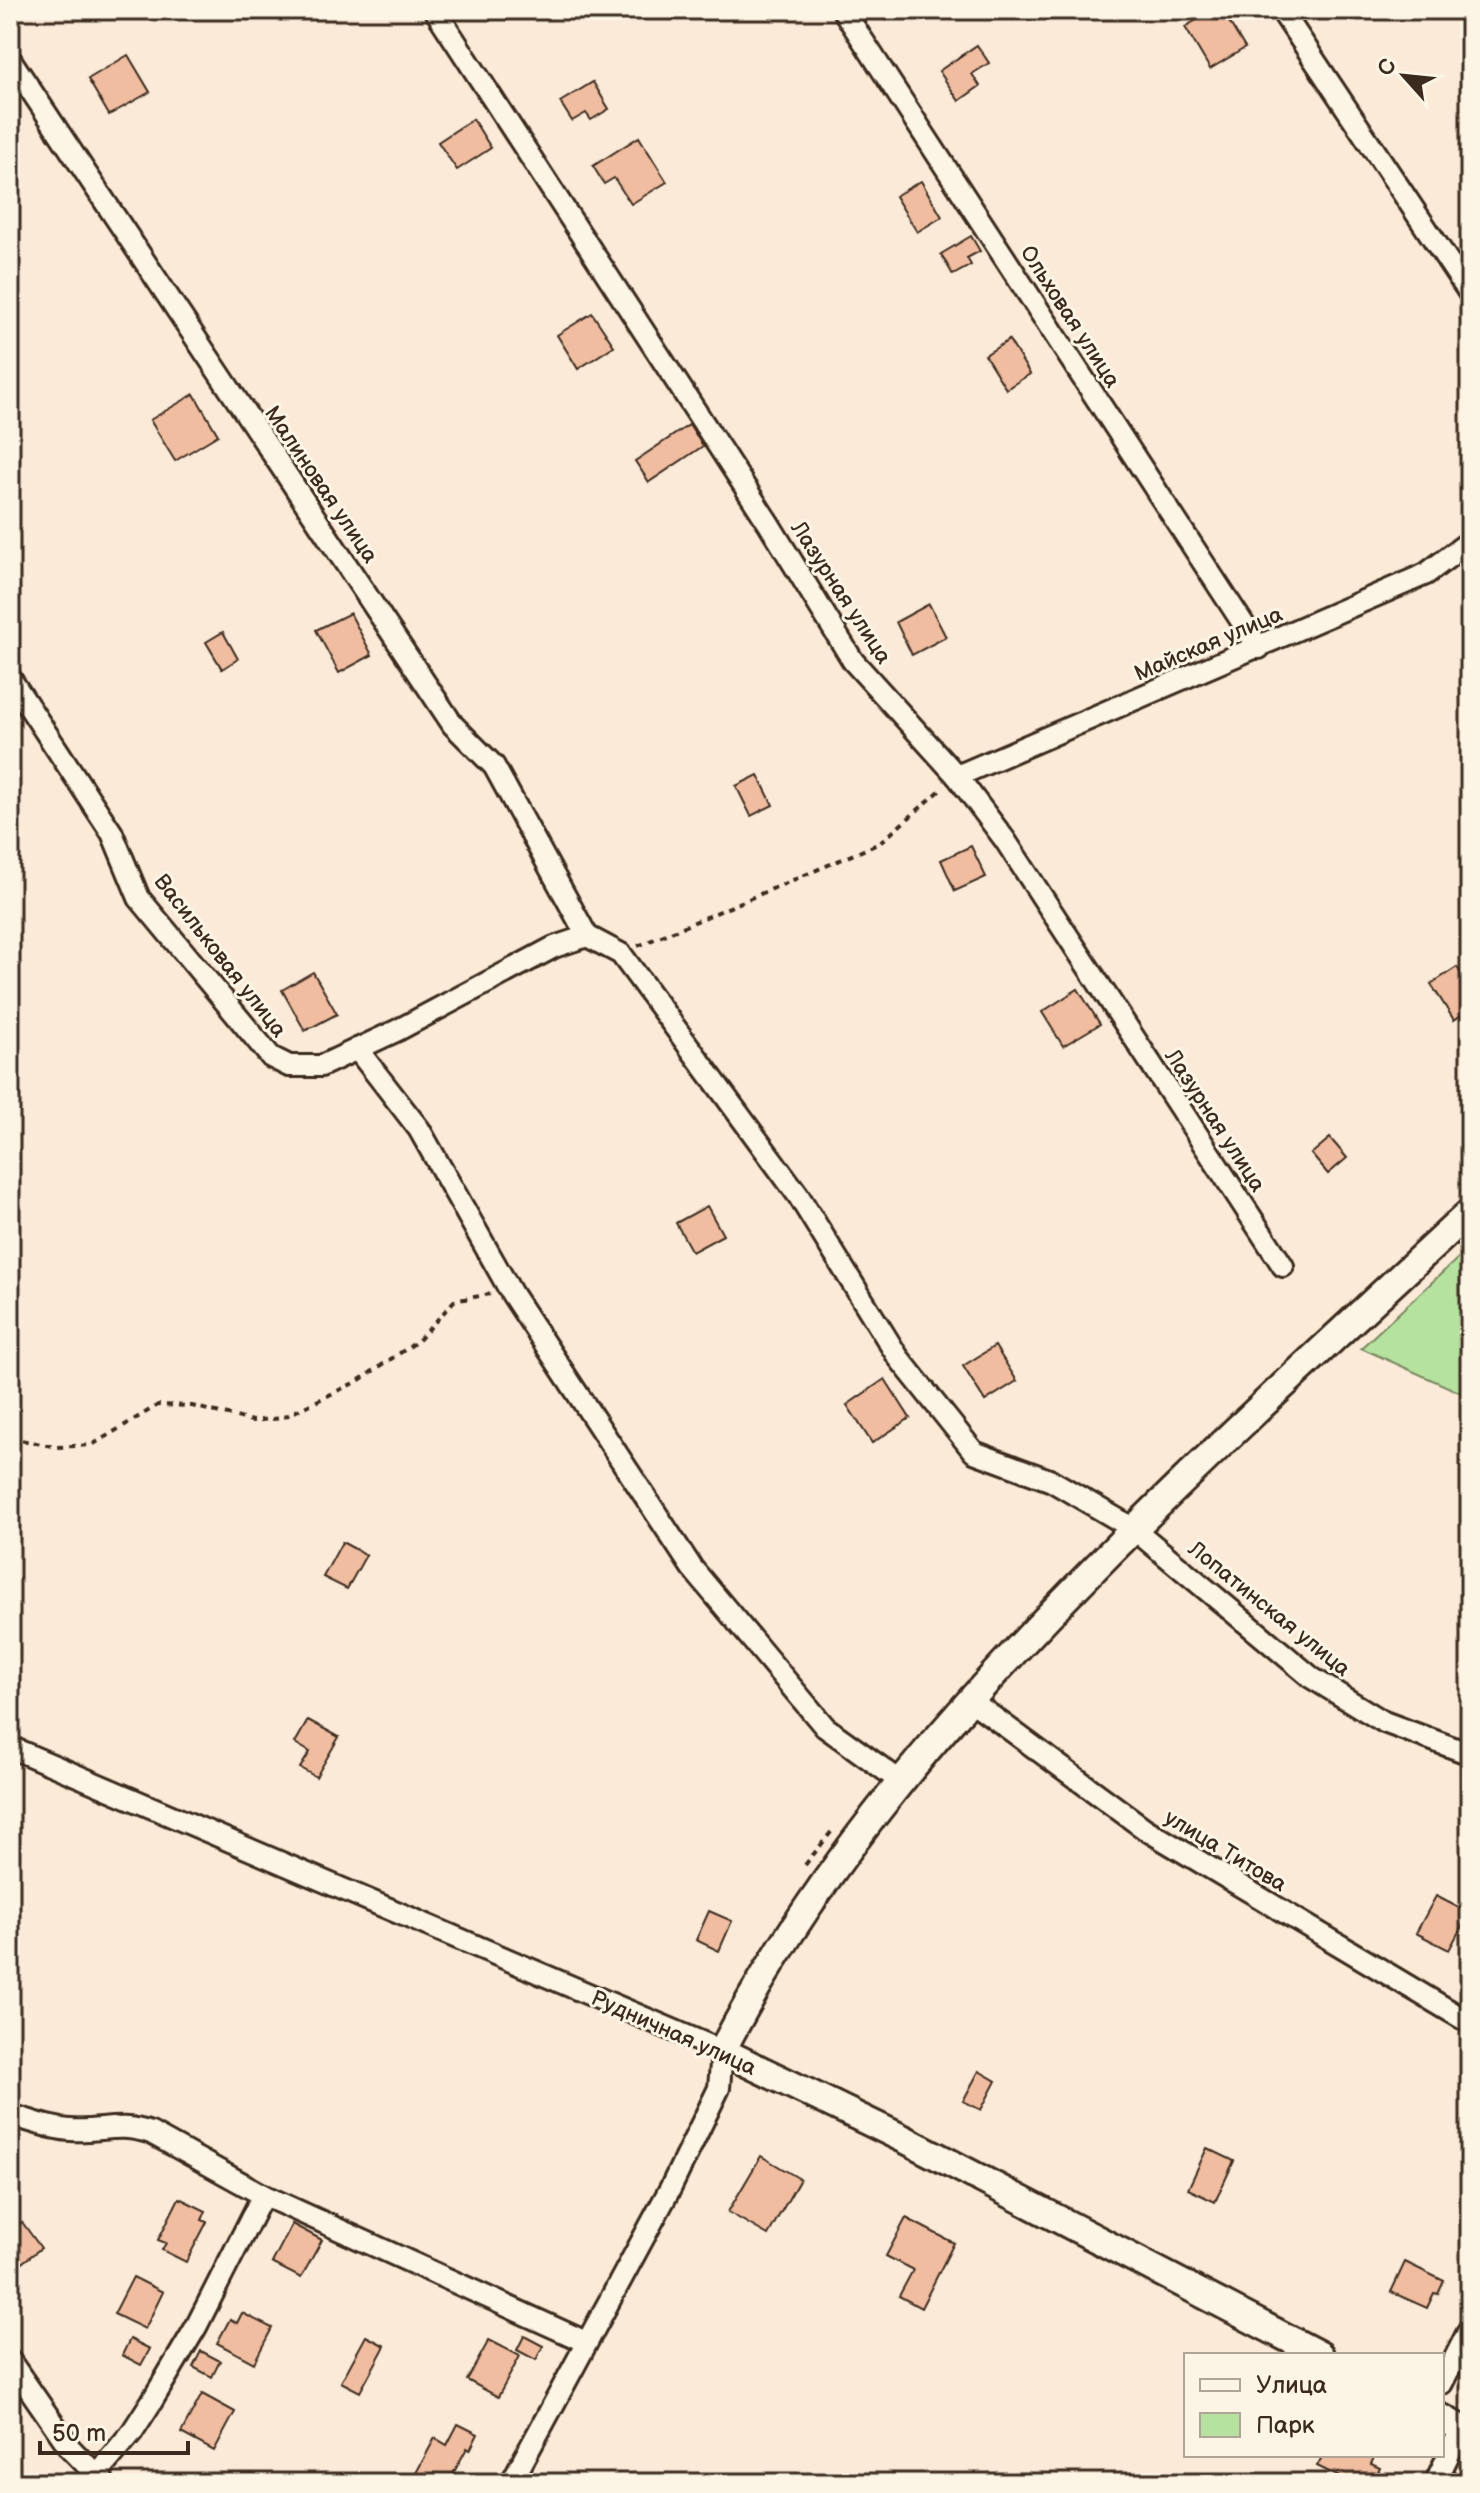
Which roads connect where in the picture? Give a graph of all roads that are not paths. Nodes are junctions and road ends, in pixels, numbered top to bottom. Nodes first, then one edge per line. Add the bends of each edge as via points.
1 (435, 10) edge
2 (843, 10) edge
3 (1281, 10) edge
4 (10, 59) edge
5 (1470, 294) edge
6 (1470, 541) edge
7 (1259, 648) junction
8 (10, 678) edge
9 (957, 776) junction
10 (587, 936) junction
11 (357, 1049) junction
12 (1470, 1212) edge
13 (1283, 1266) dead end
14 (1134, 1529) junction
15 (970, 1700) junction
16 (10, 1747) edge
17 (1470, 1754) edge
18 (900, 1781) junction
19 (1470, 2023) edge
20 (722, 2051) junction
21 (10, 2115) edge
22 (263, 2195) junction
23 (1470, 2328) edge
24 (586, 2342) junction
25 (1316, 2353) edge
26 (10, 2361) edge
27 (1444, 2379) edge
28 (1458, 2427) edge
29 (100, 2479) edge
30 (511, 2483) edge
31 (1435, 2483) edge

1 - 9 street, Лазурная улица via 853,661
2 - 7 street, Ольховая улица
3 - 5 street
4 - 10 street, Малиновая улица via 453,725 494,766
6 - 7 street, Майская улица via 1426,574
7 - 9 street, Майская улица
8 - 11 street, Васильковая улица via 112,833 139,898 271,1057 289,1066 321,1066
9 - 13 street, Лазурная улица via 1005,840
10 - 11 street via 554,947
10 - 14 street, Лопатинская улица via 621,954 798,1195 898,1357 974,1452 1052,1481
11 - 18 street via 419,1129 512,1294 692,1568 825,1727
12 - 14 main road
14 - 15 main road
14 - 17 street, Лопатинская улица via 1312,1678 1384,1722
15 - 18 main road
15 - 19 street, улица Титова via 1145,1829
16 - 20 street, Рудничная улица
18 - 20 main road via 780,1947
20 - 24 street via 719,2088
20 - 25 main road, Рудничная улица via 906,2140
21 - 22 street via 69,2130 136,2128
22 - 24 street
22 - 29 street via 196,2327
23 - 27 street
24 - 30 street
26 - 29 street via 70,2448
28 - 31 street

